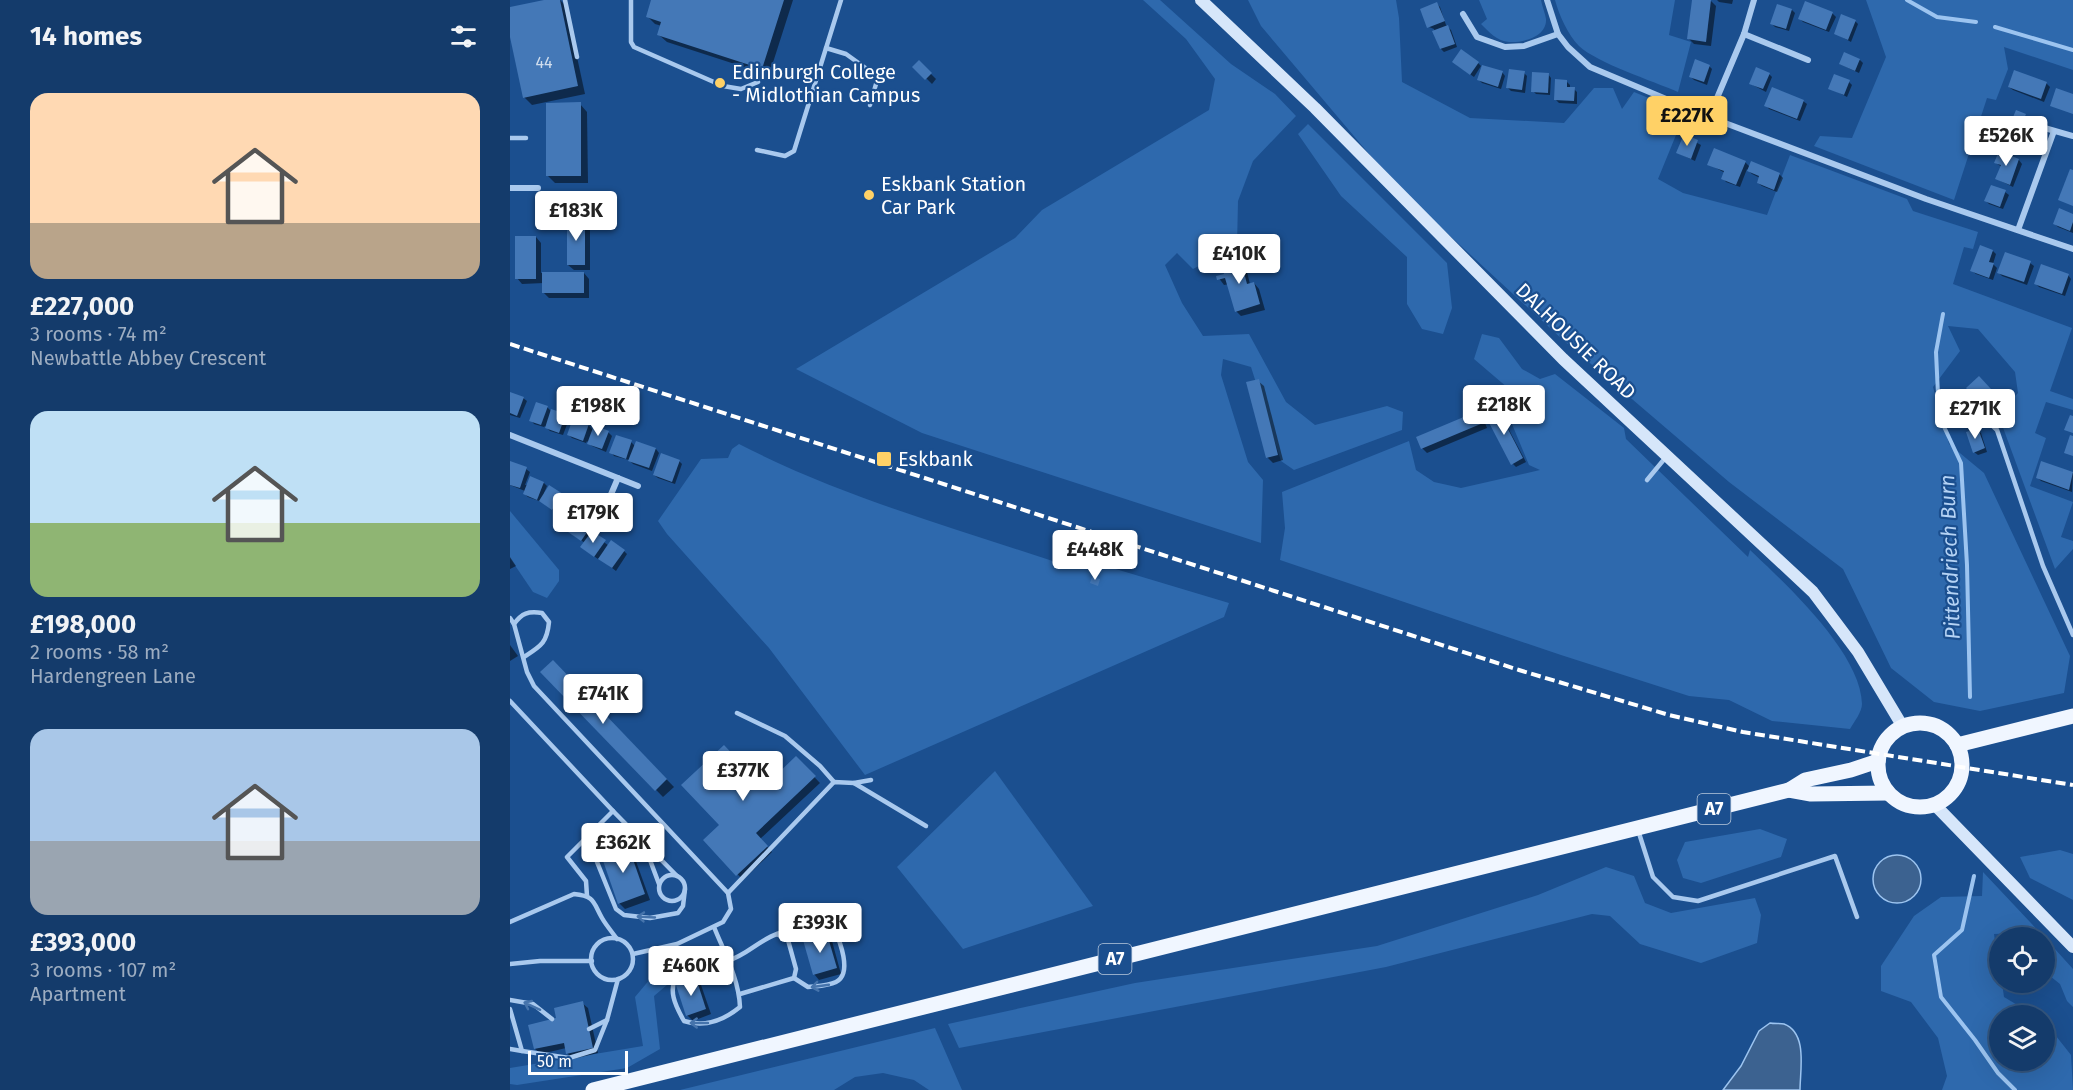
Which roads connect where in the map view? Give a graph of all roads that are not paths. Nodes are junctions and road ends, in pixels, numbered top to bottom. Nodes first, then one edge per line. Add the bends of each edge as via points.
1 (565, 0) edge
2 (631, 0) edge
3 (841, 0) edge
4 (1201, 0) edge
5 (1547, 0) edge
6 (1754, 0) edge
7 (1463, 14) dead end
8 (1558, 34) junction
9 (1744, 34) junction
10 (826, 48) junction
11 (577, 57) dead end
12 (1808, 60) dead end
13 (758, 82) dead end
14 (870, 105) dead end
15 (1709, 117) junction
16 (2034, 125) dead end
17 (2055, 131) junction
18 (2073, 136) edge
19 (510, 138) edge
20 (526, 138) dead end
21 (757, 150) dead end
22 (510, 188) edge
23 (538, 188) dead end
24 (2018, 230) junction
25 (2073, 249) edge
26 (1977, 411) dead end
27 (510, 435) edge
28 (1668, 455) junction
29 (618, 478) junction
30 (1647, 480) dead end
31 (638, 486) dead end
32 (606, 507) dead end
33 (510, 618) edge
34 (514, 624) junction
35 (2073, 635) edge
36 (524, 657) junction
37 (510, 701) edge
38 (736, 713) dead end
39 (2073, 716) edge
40 (1903, 727) junction
41 (1957, 745) junction
42 (1878, 761) junction
43 (871, 780) dead end
44 (834, 782) junction
45 (854, 783) junction
46 (1790, 790) junction
47 (1888, 794) junction
48 (1935, 805) junction
49 (613, 811) junction
50 (926, 826) dead end
51 (1638, 828) junction
52 (590, 835) junction
53 (643, 842) junction
54 (677, 876) junction
55 (660, 885) junction
56 (685, 889) junction
57 (728, 894) junction
58 (588, 896) junction
59 (1857, 916) dead end
60 (510, 922) edge
61 (714, 927) junction
62 (777, 934) junction
63 (617, 939) junction
64 (2073, 947) edge
65 (633, 954) junction
66 (592, 961) junction
67 (727, 961) junction
68 (510, 964) edge
69 (794, 978) junction
70 (618, 979) junction
71 (740, 994) junction
72 (510, 1000) edge
73 (510, 1009) edge
74 (552, 1019) dead end
75 (607, 1020) junction
76 (589, 1029) dead end
77 (510, 1049) edge
78 (522, 1051) junction
79 (594, 1090) edge

1 - 11 lane
2 - 13 lane via 634,46 723,86 741,89
3 - 10 lane
4 - 28 main road, DALHOUSIE ROAD via 1315,108 1563,359
5 - 8 street
6 - 9 street
7 - 8 street via 1477,37 1505,47 1524,46
8 - 15 street via 1590,67
9 - 12 street
9 - 15 street
10 - 14 lane via 846,54 878,77
10 - 21 lane via 794,151 785,156
15 - 24 street
16 - 17 street
17 - 18 street
17 - 24 street
19 - 20 lane
22 - 23 street
24 - 25 street
26 - 35 lane via 1997,430 2043,566
27 - 29 street
28 - 30 lane
28 - 40 main road, DALHOUSIE ROAD via 1813,592 1858,652
29 - 31 street
29 - 32 street
33 - 34 lane
34 - 36 lane
34 - 36 lane via 522,614 532,612 542,613 549,622 548,637
36 - 57 lane via 534,686
37 - 49 lane
38 - 44 lane via 785,736
39 - 41 main road
40 - 41 main road via 1919,723 1935,726
40 - 42 main road via 1884,742
41 - 48 main road via 1962,762 1959,781
42 - 46 main road, A7 via 1804,780
42 - 47 main road
43 - 45 lane
44 - 45 lane
44 - 57 lane
45 - 50 lane
46 - 47 main road, A7 via 1811,794
46 - 51 main road, A7
47 - 48 main road, A7 via 1904,804
48 - 64 main road
49 - 52 lane
49 - 53 lane
51 - 59 lane via 1653,877 1673,897 1698,901 1835,856
51 - 79 main road, A7
56 -> 52 lane via 678,913 650,918 624,915 616,909
52 - 58 lane via 567,857 586,880
53 - 54 lane
53 - 55 lane
54 - 55 lane via 664,878
54 - 56 lane
55 - 56 lane via 660,893 670,901 682,897
57 - 61 lane via 731,909 723,922
58 - 60 lane via 574,894
58 - 63 lane
61 - 65 lane via 677,944
61 - 67 lane
62 - 67 lane
62 - 69 lane via 788,940 796,969
62 -> 69 lane via 805,921 822,918 832,922 844,975 832,984 808,987
63 - 65 lane via 627,944
63 - 66 lane via 599,944
65 - 70 lane via 630,970
66 - 68 lane
66 - 70 lane via 600,976
67 - 71 lane
71 -> 67 lane via 740,1006 714,1022 684,1021 677,1008 672,987 676,976 687,966
69 - 71 lane
70 - 75 lane
74 -> 72 lane via 533,1004
73 - 78 lane
75 - 76 lane
75 - 78 lane via 595,1050 569,1058
77 - 78 lane

